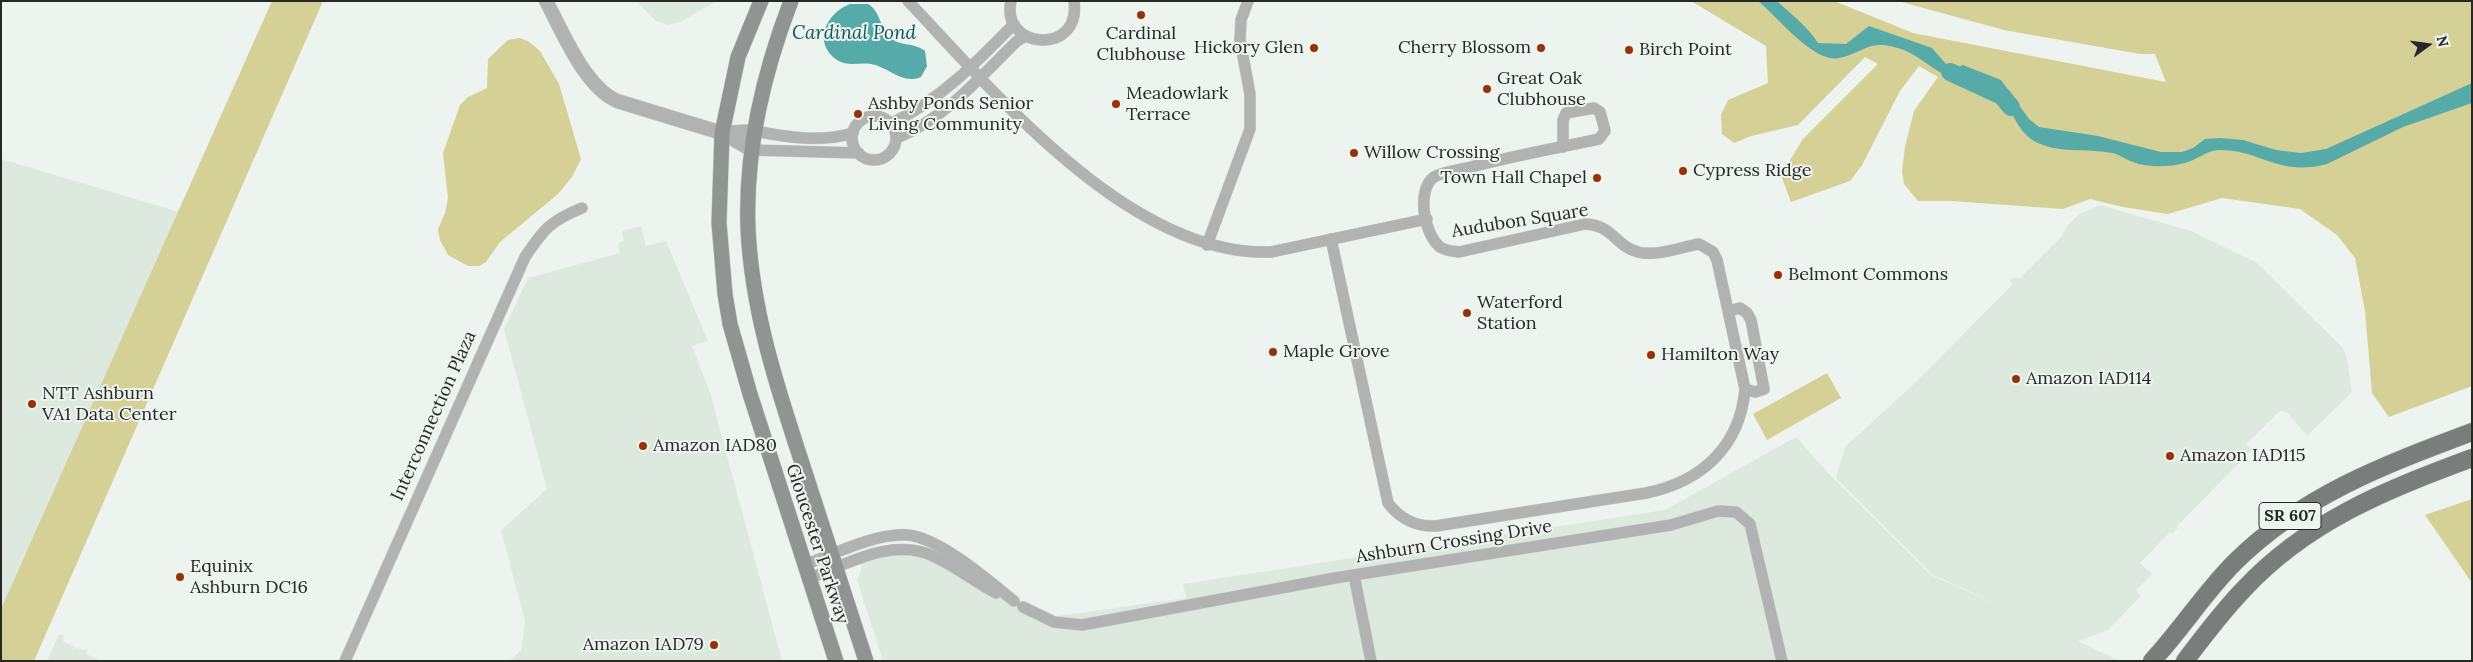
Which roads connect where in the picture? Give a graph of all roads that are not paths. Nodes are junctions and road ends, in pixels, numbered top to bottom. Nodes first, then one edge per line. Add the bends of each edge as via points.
1 (546, 1) edge
2 (761, 1) edge
3 (791, 1) edge
4 (908, 1) edge
5 (1011, 1) edge
6 (1074, 1) edge
7 (1248, 1) edge
8 (1014, 24) junction
9 (1026, 36) junction
10 (969, 68) junction
11 (980, 79) junction
12 (892, 124) junction
13 (755, 131) junction
14 (853, 132) junction
15 (722, 133) junction
16 (897, 138) junction
17 (1563, 147) dead end
18 (752, 150) junction
19 (858, 153) junction
20 (582, 208) dead end
21 (1427, 218) junction
22 (1331, 239) junction
23 (1207, 245) junction
24 (1729, 311) junction
25 (1745, 389) junction
26 (2472, 432) edge
27 (2472, 458) edge
28 (834, 562) junction
29 (806, 572) junction
30 (1354, 575) junction
31 (1023, 607) dead end
32 (346, 661) edge
33 (836, 661) edge
34 (866, 661) edge
35 (1371, 661) edge
36 (1782, 661) edge
37 (2152, 661) edge
38 (2185, 661) edge

1 - 15 street via 586,72 602,92 617,100
2 - 15 main road, Gloucester Parkway via 738,57
3 - 13 main road, Gloucester Parkway via 763,85
4 - 10 street
5 - 8 street via 1010,14
6 - 9 street via 1073,18 1062,34 1044,41
7 - 23 street via 1240,40 1250,94 1250,129
8 - 9 street
8 - 10 street
9 - 11 street
10 - 11 street
10 - 12 street via 931,101
11 - 16 street via 931,121
11 - 23 street via 1067,162 1143,215
12 - 14 street via 884,117 869,116 860,120
12 - 16 street
13 - 14 street via 818,138
13 - 15 street
13 - 18 main road, Gloucester Parkway
14 - 19 street via 853,144
15 - 18 street
15 - 29 main road, Gloucester Parkway via 719,179 721,257 730,324
16 - 19 street via 892,151 884,158 868,159
17 - 21 street, Audubon Square via 1442,174 1425,186
18 - 19 street
18 - 28 main road, Gloucester Parkway via 748,228 758,316
20 - 32 street, Interconnection Plaza via 547,226 525,257
21 - 22 street
21 - 24 street, Audubon Square via 1434,240 1446,250 1459,252 1585,224 1598,225 1637,252 1649,253 1699,244 1713,252 1717,260
22 - 23 street via 1271,252
22 - 25 street via 1388,503 1407,520 1426,527 1653,492 1674,484 1704,468 1722,451 1740,420
24 - 25 street, Audubon Square
24 - 25 street via 1740,308 1747,313 1763,378 1764,389 1755,392
26 - 37 main road, SR 607 via 2368,472 2288,517 2230,568
27 - 38 main road, SR 607 via 2379,494 2312,532 2271,563 2243,590
28 - 28 street via 891,549 913,549 935,556 976,583 1014,601 976,570 932,543 914,536 887,537
28 - 29 street
28 - 34 main road, Gloucester Parkway
29 - 33 main road, Gloucester Parkway
30 - 31 street, Ashburn Crossing Drive via 1082,625 1054,622
30 - 35 street
30 - 36 street, Ashburn Crossing Drive via 1671,524 1718,511 1736,512 1750,524

